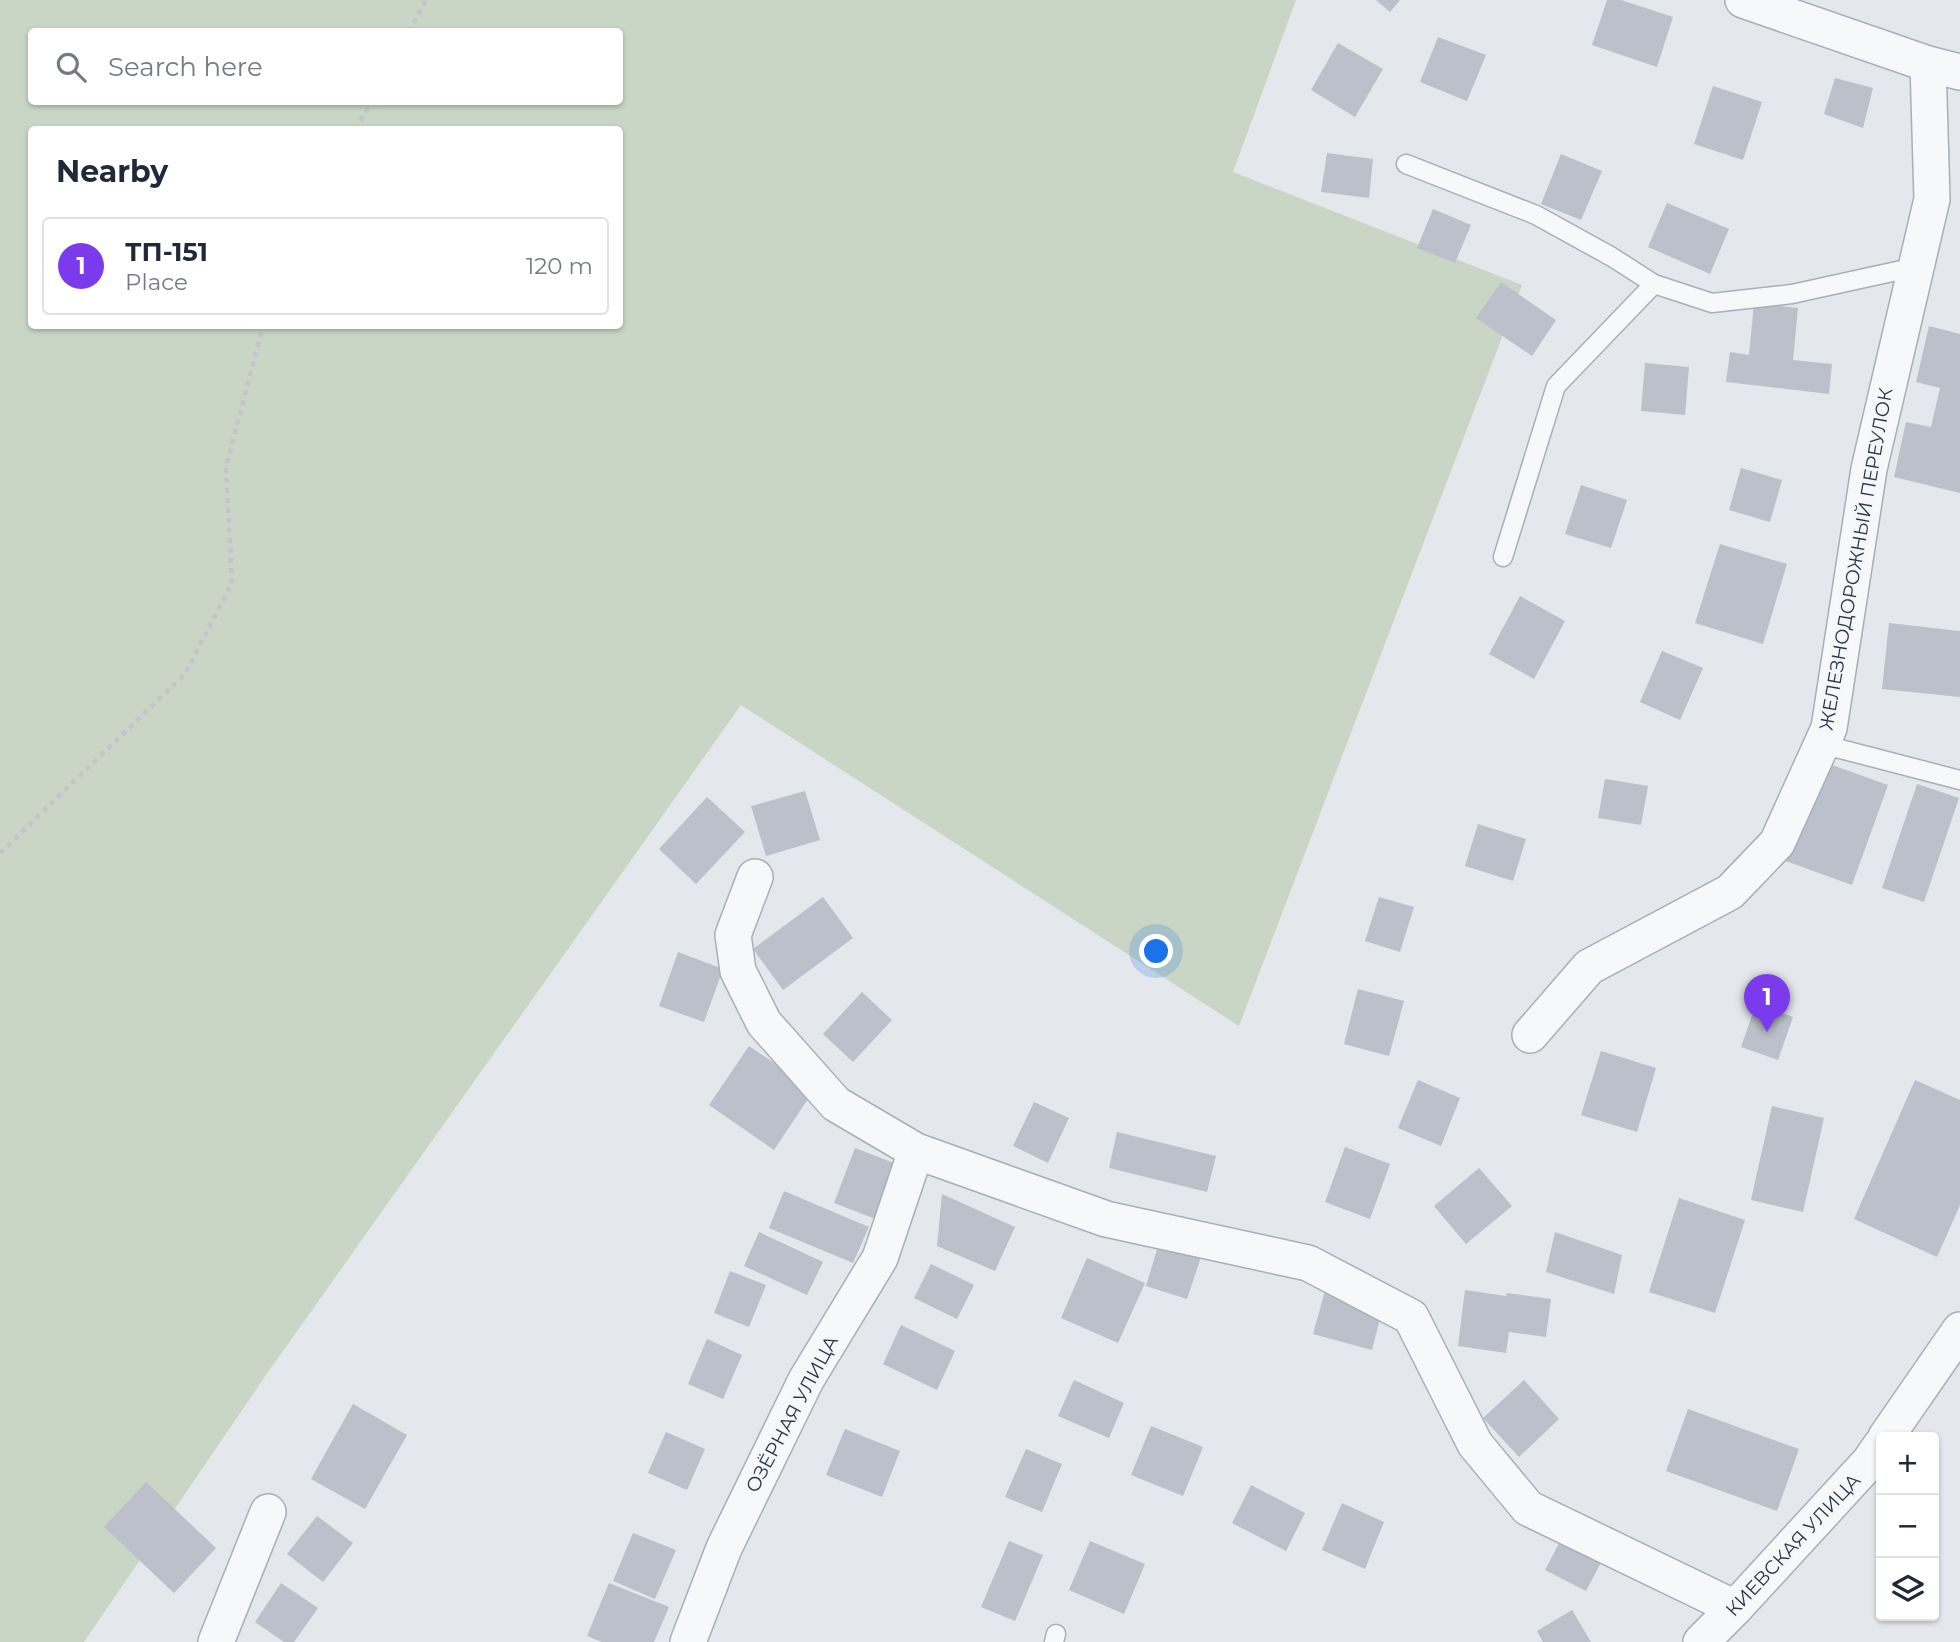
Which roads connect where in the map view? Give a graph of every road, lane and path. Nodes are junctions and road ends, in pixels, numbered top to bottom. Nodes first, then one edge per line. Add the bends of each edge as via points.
1 (426, 0) edge
2 (1744, 0) edge
3 (412, 28) edge
4 (1944, 68) edge
5 (369, 105) edge
6 (358, 126) edge
7 (1406, 164) dead end
8 (1915, 267) junction
9 (1654, 284) junction
10 (262, 329) edge
11 (1503, 557) dead end
12 (1821, 744) junction
13 (1960, 780) edge
14 (0, 853) edge
15 (755, 877) dead end
16 (1530, 1035) dead end
17 (916, 1151) junction
18 (1960, 1330) edge
19 (1889, 1432) edge
20 (1876, 1452) edge
21 (268, 1511) dead end
22 (1735, 1608) junction
23 (216, 1642) edge
24 (688, 1642) edge
25 (1701, 1642) edge

1 - 3 path
2 - 4 street, ЖЕЛЕЗНОДОРОЖНЫЙ ПЕРЕУЛОК
4 - 8 street, ЖЕЛЕЗНОДОРОЖНЫЙ ПЕРЕУЛОК via 1932,199
5 - 6 path
7 - 9 lane via 1536,215
8 - 9 lane via 1793,294 1712,303
8 - 12 street, ЖЕЛЕЗНОДОРОЖНЫЙ ПЕРЕУЛОК via 1868,469 1829,728
9 - 11 lane via 1556,386
10 - 14 path via 226,467 232,583 185,674
12 - 13 lane
12 - 16 street, ЖЕЛЕЗНОДОРОЖНЫЙ ПЕРЕУЛОК via 1777,843 1730,892 1589,967
15 - 17 street via 733,935 738,971 764,1023 836,1104
17 - 22 street via 1105,1219 1307,1263 1411,1317 1475,1444 1528,1508
17 - 24 street, ОЗЁРНАЯ УЛИЦА via 880,1258 806,1380 724,1548
18 - 19 street
20 - 22 street, КИЕВСКАЯ УЛИЦА
21 - 23 street
22 - 25 street, КИЕВСКАЯ УЛИЦА

